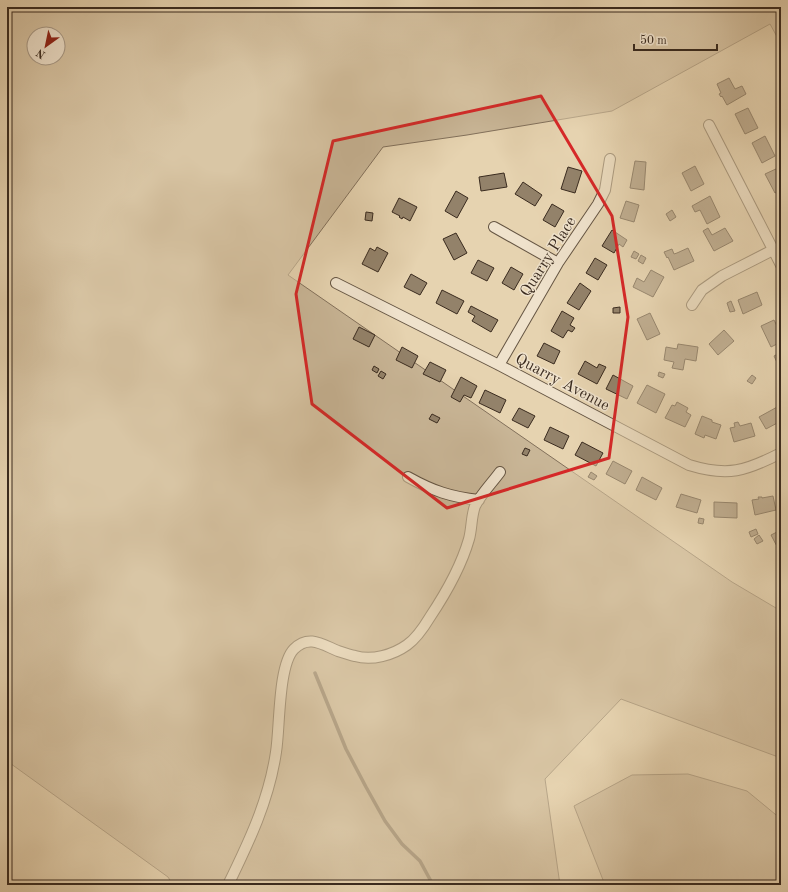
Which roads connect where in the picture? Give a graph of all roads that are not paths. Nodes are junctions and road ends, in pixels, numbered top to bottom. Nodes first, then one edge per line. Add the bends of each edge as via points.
1 (709, 126) dead end
2 (610, 158) dead end
3 (494, 227) dead end
4 (773, 250) junction
5 (558, 264) junction
6 (781, 265) edge
7 (336, 283) dead end
8 (692, 305) dead end
9 (499, 365) junction
10 (780, 456) edge
11 (500, 472) dead end
12 (408, 477) dead end
13 (479, 500) junction
14 (228, 885) edge

1 - 4 street
2 - 5 street, Quarry Place via 603,195
3 - 5 street
4 - 6 street
4 - 8 street via 722,276 702,290
5 - 9 street, Quarry Place
7 - 9 street, Quarry Avenue
9 - 10 street, Quarry Avenue via 679,460 703,470 737,471
11 - 13 street
12 - 13 street via 448,495
13 - 14 street via 471,516 469,538 462,560 447,592 408,644 394,652 368,658 338,651 321,642 304,642 294,649 286,664 276,752 267,796

